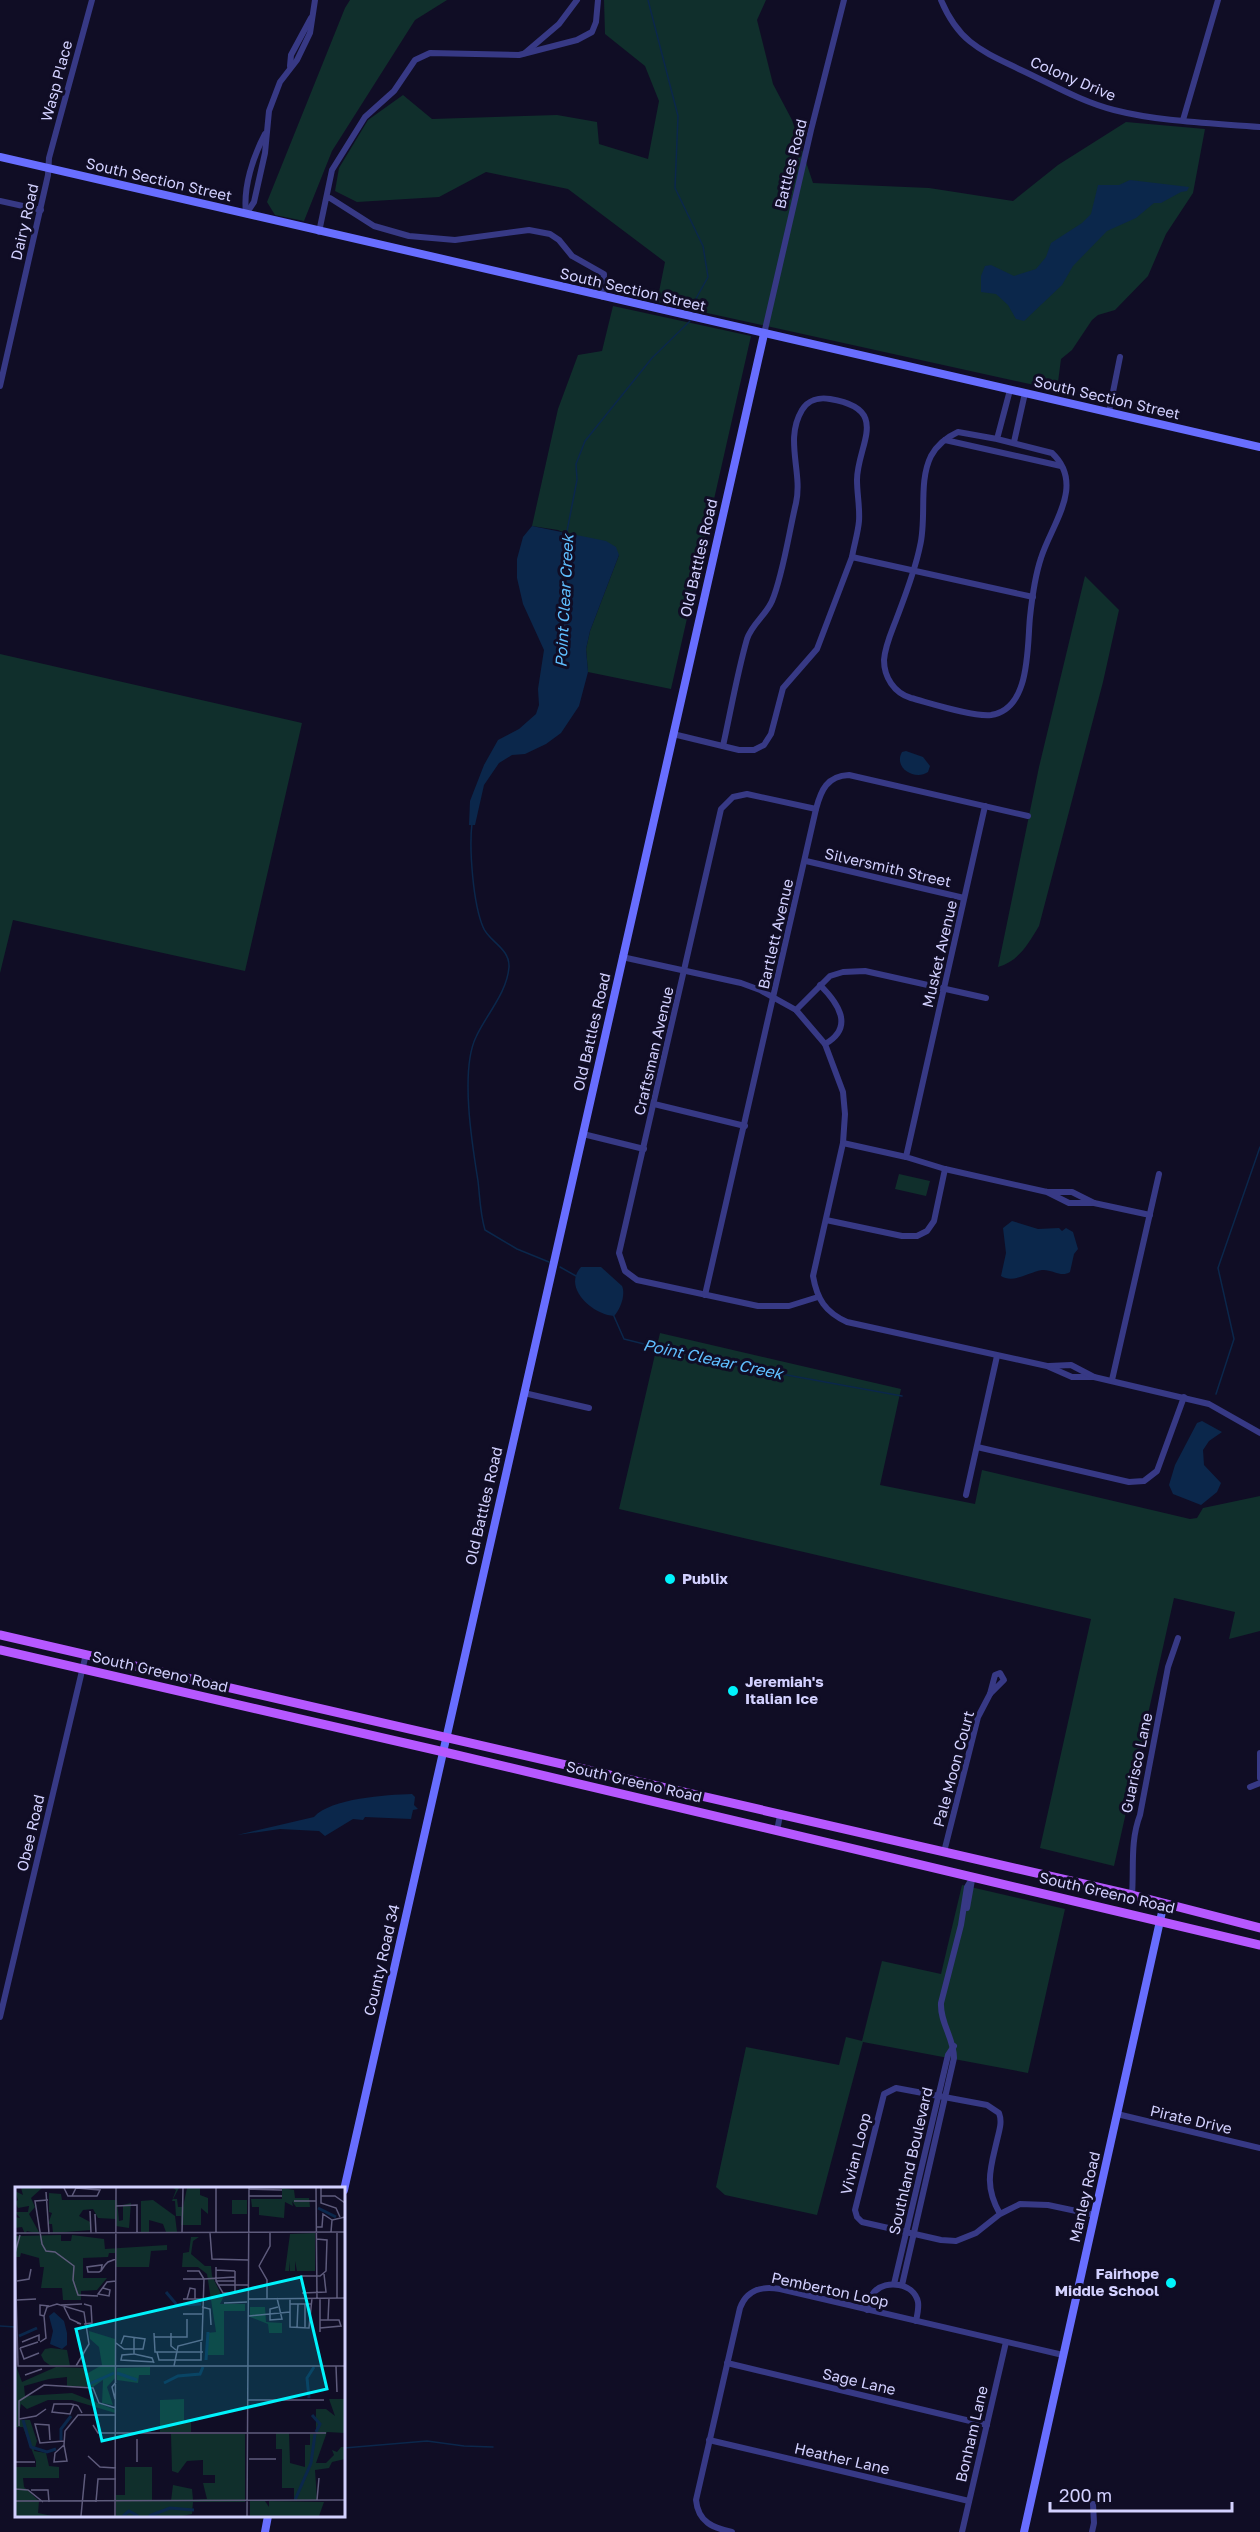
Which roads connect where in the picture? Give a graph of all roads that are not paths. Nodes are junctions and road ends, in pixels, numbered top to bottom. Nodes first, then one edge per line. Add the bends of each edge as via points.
1 (92, 0) edge
2 (315, 0) edge
3 (577, 0) edge
4 (598, 0) edge
5 (844, 0) edge
6 (941, 0) edge
7 (1218, 0) edge
8 (525, 53) junction
9 (1183, 120) junction
10 (1260, 127) edge
11 (0, 157) edge
12 (49, 169) junction
13 (327, 198) junction
14 (0, 201) edge
15 (41, 210) junction
16 (246, 214) junction
17 (319, 232) junction
18 (603, 297) junction
19 (765, 334) junction
20 (1120, 357) dead end
21 (1, 374) edge
22 (0, 386) edge
23 (1010, 390) junction
24 (1025, 393) junction
25 (1109, 412) junction
26 (997, 439) junction
27 (945, 440) junction
28 (1012, 442) junction
29 (1260, 447) edge
30 (1006, 453) junction
31 (1061, 466) junction
32 (852, 557) junction
33 (913, 571) junction
34 (1033, 597) junction
35 (673, 734) junction
36 (723, 746) junction
37 (985, 806) junction
38 (816, 809) junction
39 (1028, 816) dead end
40 (806, 861) junction
41 (964, 898) junction
42 (622, 957) junction
43 (685, 970) junction
44 (820, 986) junction
45 (944, 990) junction
46 (774, 997) junction
47 (986, 998) dead end
48 (796, 1010) junction
49 (825, 1044) junction
50 (654, 1104) junction
51 (745, 1126) junction
52 (583, 1134) junction
53 (843, 1143) junction
54 (644, 1149) junction
55 (906, 1157) junction
56 (945, 1169) junction
57 (1159, 1174) dead end
58 (1047, 1192) junction
59 (1094, 1203) junction
60 (1150, 1215) junction
61 (826, 1220) junction
62 (705, 1295) junction
63 (818, 1297) junction
64 (997, 1356) junction
65 (1047, 1366) junction
66 (1094, 1377) junction
67 (1112, 1380) junction
68 (524, 1393) junction
69 (1184, 1397) junction
70 (589, 1408) dead end
71 (1260, 1433) edge
72 (976, 1447) junction
73 (966, 1495) dead end
74 (0, 1635) edge
75 (1178, 1638) dead end
76 (0, 1650) edge
77 (86, 1654) junction
78 (82, 1669) junction
79 (990, 1694) dead end
80 (448, 1736) junction
81 (444, 1752) junction
82 (1260, 1753) edge
83 (1260, 1780) edge
84 (1250, 1787) dead end
85 (780, 1815) junction
86 (777, 1831) junction
87 (944, 1852) junction
88 (973, 1877) junction
89 (1132, 1895) junction
90 (1164, 1903) junction
91 (1160, 1921) junction
92 (1260, 1928) edge
93 (1260, 1946) edge
94 (0, 2017) edge
95 (942, 2096) junction
96 (1117, 2114) junction
97 (1260, 2148) edge
98 (345, 2187) edge
99 (1000, 2214) junction
100 (1095, 2215) junction
101 (910, 2233) junction
102 (894, 2284) junction
103 (902, 2285) junction
104 (867, 2310) junction
105 (916, 2322) junction
106 (1006, 2342) junction
107 (1063, 2355) junction
108 (726, 2363) junction
109 (987, 2425) junction
110 (710, 2440) junction
111 (969, 2501) junction
112 (1093, 2504) dead end
113 (268, 2517) edge
114 (265, 2532) edge
115 (732, 2532) edge
116 (962, 2532) edge
117 (1024, 2532) edge
118 (1092, 2532) edge

1 - 12 street, Wasp Place
2 - 16 street via 311,18 269,111 265,153 254,202
3 - 8 street via 559,24
4 - 8 street via 592,32 561,45
5 - 19 street, Battles Road
6 - 9 street, Colony Drive via 949,18 976,48 1112,110
7 - 9 street
8 - 13 street via 430,53 415,60 394,91 365,117 332,170
9 - 10 street, Colony Drive
11 - 12 street, South Section Street
12 - 15 street, Dairy Road
12 - 16 street, South Section Street
13 - 17 street
13 - 18 street via 374,226 409,236 455,240 529,230 550,234 572,256 604,273
14 - 15 street
15 - 21 street, Dairy Road
16 - 17 street, South Section Street
17 - 18 street, South Section Street
18 - 19 street, South Section Street
19 - 23 street, South Section Street
19 - 35 street, Old Battles Road
20 - 25 street
21 - 22 street, Dairy Road
23 - 24 street, South Section Street
23 - 26 street
24 - 25 street, South Section Street
24 - 28 street
25 - 29 street, South Section Street
26 - 27 street via 958,432
26 - 28 street
27 - 30 street
27 - 33 street via 936,448 927,467 924,525
28 - 30 street
28 - 31 street via 1053,453
30 - 31 street
31 - 34 street via 1066,500 1041,557
32 - 33 street
32 - 36 street via 817,649 783,688 769,739 754,750
32 - 36 street via 859,522 857,479 867,442 867,423 846,402 817,399 804,407 797,421 793,445 796,500 772,603 748,636
33 - 34 street
33 - 34 street via 885,651 886,671 900,694 955,709 989,715 1003,710 1017,696 1025,677
35 - 36 street
35 - 42 street, Old Battles Road
37 - 38 street, Bartlett Avenue via 849,775 828,782
37 - 39 street, Bartlett Avenue
37 - 41 street, Musket Avenue
38 - 40 street, Bartlett Avenue
38 - 43 street, Craftsman Avenue via 747,794 727,801 719,818
40 - 41 street, Silversmith Street
40 - 46 street, Bartlett Avenue
41 - 45 street, Musket Avenue
42 - 43 street
42 - 52 street, Old Battles Road
43 - 46 street via 741,983
43 - 50 street, Craftsman Avenue
44 - 45 street via 830,976 865,970
44 - 48 street
44 - 49 street via 835,1000 841,1020 838,1034
45 - 47 street
45 - 55 street, Musket Avenue
46 - 48 street
46 - 51 street, Bartlett Avenue
48 - 49 street
49 - 53 street via 839,1080 845,1114
50 - 51 street
50 - 54 street, Craftsman Avenue
51 - 62 street, Bartlett Avenue
52 - 54 street
52 - 68 street, Old Battles Road
53 - 55 street
53 - 61 street
54 - 62 street, Craftsman Avenue via 619,1251 621,1264 637,1280
55 - 56 street
56 - 58 street
56 - 61 street via 934,1221 917,1236
57 - 60 street
58 - 59 street via 1069,1203
58 - 59 street via 1072,1192
59 - 60 street
60 - 67 street
61 - 63 street via 813,1276
62 - 63 street, Craftsman Avenue via 748,1305 789,1306
63 - 64 street via 833,1316 847,1322
64 - 65 street
64 - 72 street
65 - 66 street via 1072,1377
65 - 66 street via 1071,1365
66 - 67 street
67 - 69 street
68 - 70 street
68 - 80 street, Old Battles Road
69 - 71 street via 1220,1408
69 - 72 street via 1157,1471 1144,1481 1129,1482
72 - 73 street
74 - 77 main road, South Greeno Road
75 - 89 street, Guarisco Lane via 1168,1667 1136,1827
76 - 78 main road, South Greeno Road
77 - 78 street, Obee Road
77 - 80 main road, South Greeno Road
78 - 81 main road, South Greeno Road
78 - 94 street, Obee Road
79 - 87 street, Pale Moon Court via 978,1717
80 - 81 street, County Road 34
80 - 85 main road, South Greeno Road
81 - 86 main road, South Greeno Road
81 - 98 street, County Road 34
82 - 83 street
83 - 84 street
85 - 86 street
85 - 87 main road, South Greeno Road
86 - 88 main road, South Greeno Road
87 - 89 main road, South Greeno Road
88 - 91 main road, South Greeno Road
88 - 95 street, Southland Boulevard via 941,2003 954,2045 948,2055
89 - 90 main road, South Greeno Road
90 - 91 street, Manley Road
90 - 92 main road, South Greeno Road
91 - 93 main road, South Greeno Road
91 - 96 street, Manley Road
95 - 99 street via 987,2105 999,2113 989,2187
95 - 101 street, Southland Boulevard
95 - 101 street, Vivian Loop via 896,2088 884,2094 856,2204 857,2217 862,2222
96 - 97 street, Pirate Drive
96 - 100 street, Manley Road
99 - 100 street via 1013,2206 1034,2203
99 - 101 street via 976,2234 956,2241
100 - 107 street, Manley Road
101 - 102 street, Southland Boulevard
101 - 103 street, Southland Boulevard
102 - 103 street
102 - 104 street via 874,2292
103 - 105 street via 918,2302
104 - 105 street, Pemberton Loop
104 - 108 street, Pemberton Loop via 780,2289 758,2288 742,2301
105 - 106 street, Pemberton Loop
106 - 107 street, Pemberton Loop
106 - 109 street, Bonham Lane
107 - 117 street, Manley Road
108 - 109 street, Sage Lane
108 - 110 street, Pemberton Loop
109 - 111 street, Bonham Lane
110 - 111 street, Heather Lane
110 - 115 street, Pemberton Loop via 696,2507 708,2524
111 - 116 street, Bonham Lane
112 - 118 street
113 - 114 street

